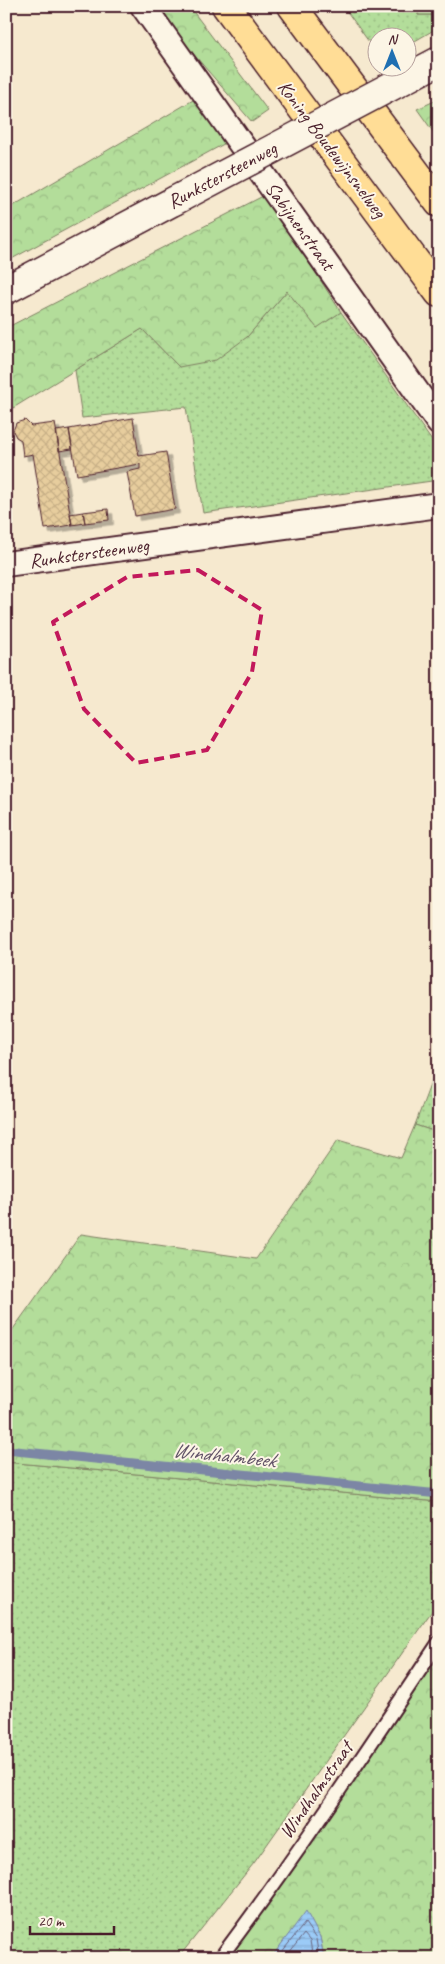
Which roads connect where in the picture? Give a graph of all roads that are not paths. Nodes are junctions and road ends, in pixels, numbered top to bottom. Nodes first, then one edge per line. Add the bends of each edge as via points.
1 (143, 6) edge
2 (226, 6) edge
3 (292, 6) edge
4 (439, 61) edge
5 (439, 203) edge
6 (6, 290) edge
7 (439, 292) edge
8 (439, 423) edge
9 (439, 505) edge
10 (6, 564) edge
11 (439, 1642) edge
12 (220, 1958) edge

1 - 8 street, Sabijnenstraat
2 - 7 highway, Koning Boudewijnsnelweg
3 - 5 highway
4 - 6 street, Runkstersteenweg, bridge
9 - 10 street, Runkstersteenweg
11 - 12 lane, Windhalmstraat via 368,1749

